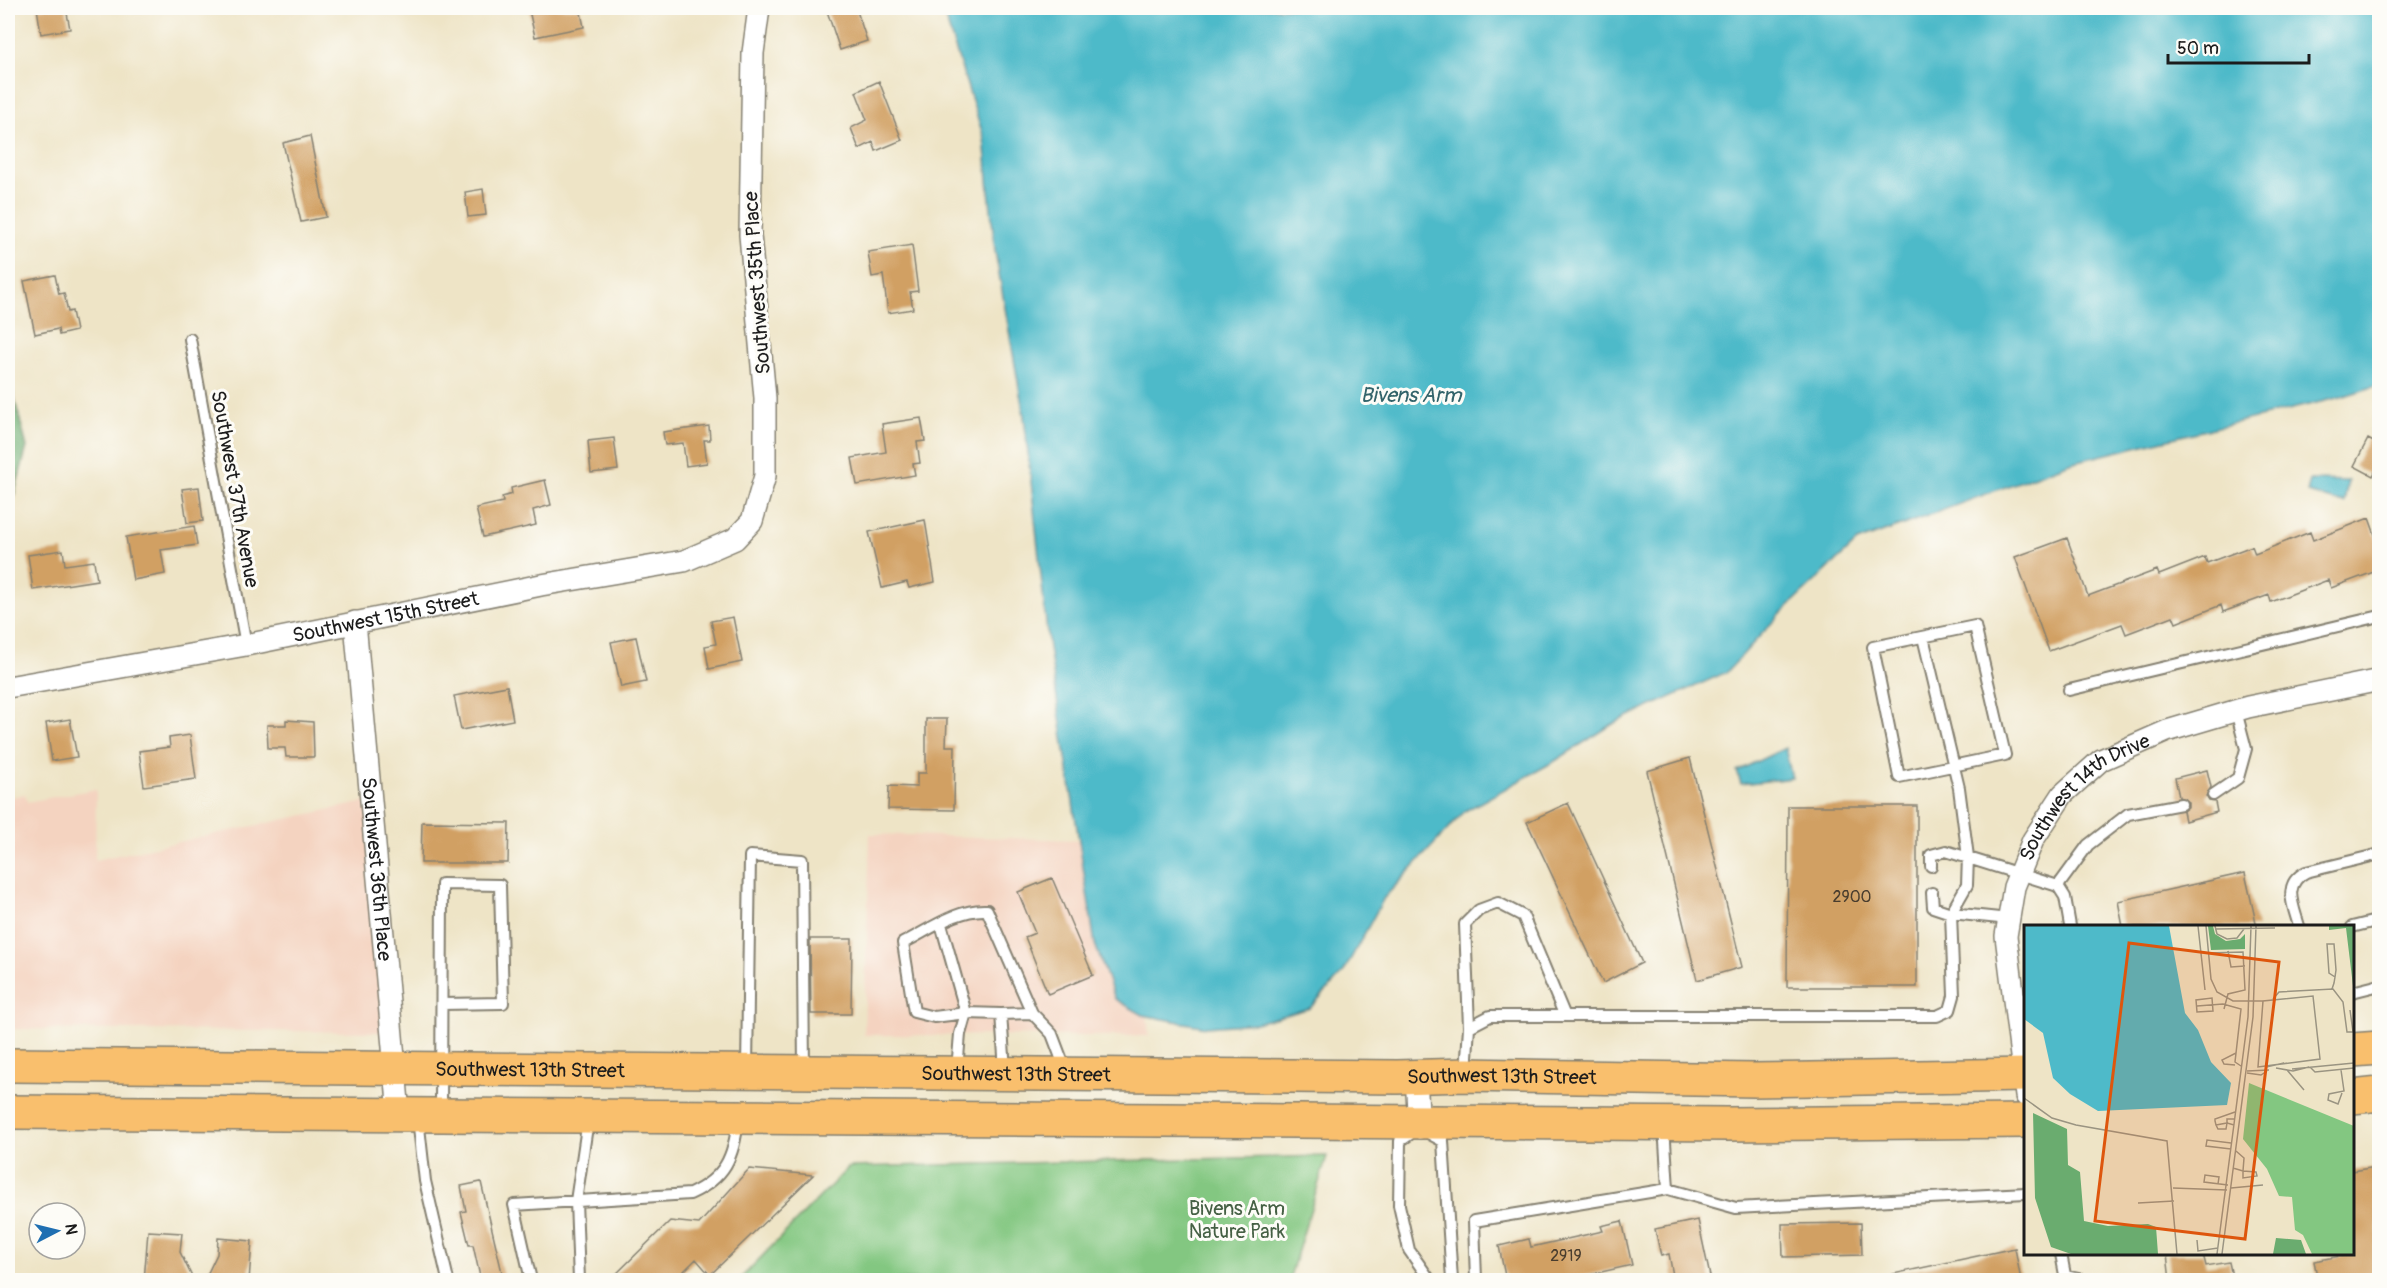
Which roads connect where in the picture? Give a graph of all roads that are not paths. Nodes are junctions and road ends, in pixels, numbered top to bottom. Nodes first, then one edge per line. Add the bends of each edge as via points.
1 (759, 8) edge
2 (190, 339) dead end
3 (752, 521) joint
4 (2379, 616) edge
5 (355, 622) junction
6 (1923, 637) junction
7 (246, 645) junction
8 (2379, 680) edge
9 (8, 687) edge
10 (2069, 690) dead end
11 (2236, 711) junction
12 (1954, 767) junction
13 (2213, 795) dead end
14 (2181, 804) dead end
15 (2379, 854) edge
16 (1968, 857) junction
17 (1931, 866) dead end
18 (2020, 872) junction
19 (2058, 886) junction
20 (1932, 893) dead end
21 (1951, 914) junction
22 (2009, 919) junction
23 (2379, 921) edge
24 (941, 924) junction
25 (2070, 925) edge
26 (2298, 925) edge
27 (2354, 927) edge
28 (2379, 985) edge
29 (2354, 991) edge
30 (442, 1004) junction
31 (966, 1013) junction
32 (1032, 1013) junction
33 (1001, 1014) junction
34 (1564, 1014) junction
35 (1469, 1027) junction
36 (2379, 1048) edge
37 (2354, 1050) edge
38 (8, 1065) edge
39 (99, 1066) junction
40 (397, 1069) junction
41 (442, 1069) junction
42 (747, 1072) junction
43 (804, 1072) junction
44 (957, 1074) junction
45 (1005, 1074) junction
46 (1067, 1074) junction
47 (2024, 1074) edge
48 (1466, 1075) junction
49 (1416, 1077) junction
50 (2024, 1082) edge
51 (2379, 1094) edge
52 (2354, 1096) edge
53 (8, 1112) edge
54 (97, 1112) junction
55 (419, 1114) junction
56 (589, 1116) junction
57 (738, 1117) junction
58 (2024, 1121) edge
59 (1664, 1123) junction
60 (1419, 1125) junction
61 (1668, 1189) junction
62 (2024, 1193) edge
63 (576, 1201) junction
64 (2061, 1255) edge
65 (2066, 1278) edge
66 (448, 1281) edge
67 (531, 1281) edge
68 (579, 1281) edge
69 (1430, 1281) edge
70 (1452, 1281) edge
71 (1476, 1281) edge
72 (2083, 1281) edge

1 - 3 street, Southwest 35th Place via 753,53 750,235 765,398 765,476
2 - 7 lane, Southwest 37th Avenue
3 - 5 street, Southwest 15th Street via 735,539 684,561
4 - 10 lane
5 - 7 street, Southwest 15th Street
5 - 40 street, Southwest 36th Place
6 - 12 lane
6 - 12 lane via 1974,626 2005,755
6 - 12 lane via 1873,647 1899,777
7 - 9 street, Southwest 15th Street
8 - 11 street, Southwest 14th Drive
11 - 13 lane via 2246,749 2238,778
11 - 18 street, Southwest 14th Drive via 2167,731 2102,760 2063,794 2033,840
12 - 16 lane
14 - 19 lane via 2128,814 2088,845
15 - 26 lane via 2297,877 2290,893
16 - 17 lane via 1946,850 1931,855
16 - 18 lane
16 - 21 lane via 1967,885
18 - 19 lane
18 - 22 street, Southwest 14th Drive
19 - 25 lane via 2066,897
20 - 21 lane via 1933,907
21 - 22 lane
21 - 34 lane via 1954,996 1950,1010 1937,1016
22 - 47 street, Southwest 14th Drive via 2006,936
23 - 27 lane
24 - 31 lane
24 - 31 lane via 903,943 914,1012 934,1017
24 - 32 lane via 970,909 987,910
28 - 29 lane
30 - 30 lane via 442,884 500,885 503,1003
30 - 41 lane
31 - 33 lane
31 - 44 lane
32 - 33 lane
32 - 46 lane via 1052,1034
33 - 45 lane
34 - 35 lane via 1490,1016
34 - 35 lane via 1523,916 1498,903 1479,910 1465,924
35 - 48 lane
36 - 37 main road
38 - 39 main road, Southwest 13th Street
39 - 40 main road, Southwest 13th Street
39 - 54 main road
40 - 41 main road, Southwest 13th Street
40 - 55 street, Southwest 36th Place
41 - 42 main road, Southwest 13th Street
41 - 55 lane
42 - 43 main road, Southwest 13th Street
42 - 43 lane via 750,856 802,860
43 - 44 main road, Southwest 13th Street
44 - 45 main road, Southwest 13th Street
45 - 46 main road, Southwest 13th Street
46 - 49 main road, Southwest 13th Street
48 - 49 main road, Southwest 13th Street
48 - 50 main road, Southwest 13th Street
49 - 60 street
51 - 52 main road
53 - 54 main road
54 - 55 main road
55 - 56 main road
55 - 66 lane via 425,1181
56 - 57 main road
56 - 63 lane
57 - 60 main road
57 - 63 lane via 729,1160 709,1185 690,1194
58 - 59 main road
59 - 60 main road
59 - 61 lane
60 - 69 lane via 1400,1141 1400,1205 1409,1250
60 - 70 lane via 1443,1141
61 - 62 lane via 1736,1208
61 - 71 lane via 1474,1221
63 - 67 lane via 514,1205
63 - 68 lane
64 - 65 lane
65 - 72 lane

